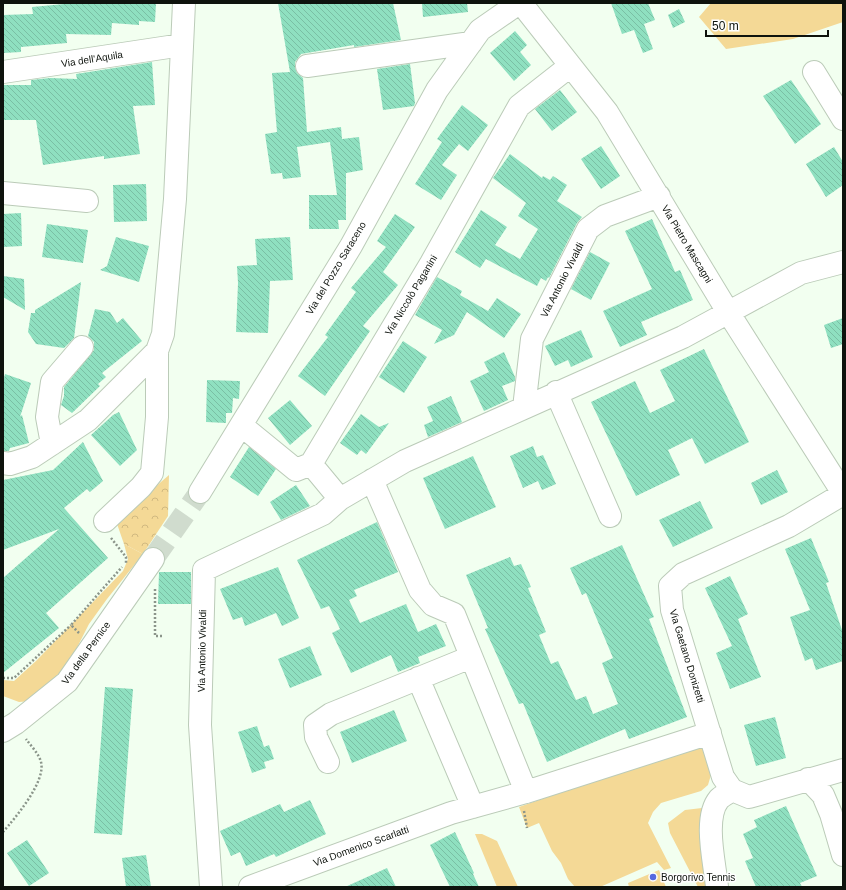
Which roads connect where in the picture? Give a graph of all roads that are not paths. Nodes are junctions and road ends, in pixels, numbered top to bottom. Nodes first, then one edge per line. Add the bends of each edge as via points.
1 (184, 3) edge
2 (520, 3) edge
3 (471, 43) junction
4 (182, 45) junction
5 (308, 66) dead end
6 (570, 66) junction
7 (3, 72) edge
8 (814, 72) dead end
9 (843, 119) edge
10 (3, 193) edge
11 (659, 196) junction
12 (88, 201) dead end
13 (843, 262) edge
14 (728, 312) junction
15 (82, 347) dead end
16 (157, 351) junction
17 (556, 392) junction
18 (524, 408) junction
19 (241, 425) junction
20 (52, 444) junction
21 (3, 464) edge
22 (311, 464) junction
23 (372, 480) junction
24 (200, 492) tunnel mouth
25 (843, 493) edge
26 (340, 499) junction
27 (610, 516) dead end
28 (105, 521) road end
29 (153, 559) tunnel mouth
30 (471, 657) junction
31 (418, 678) junction
32 (9, 724) edge
33 (710, 733) junction
34 (328, 762) dead end
35 (843, 770) edge
36 (808, 779) junction
37 (732, 790) junction
38 (526, 792) junction
39 (473, 807) junction
40 (843, 855) edge
41 (211, 887) edge
42 (250, 887) edge
43 (717, 887) edge

1 - 4 street
2 - 3 street, Via del Pozzo Saraceno via 480,30
2 - 6 street, Via Pietro Mascagni
3 - 5 street
3 - 19 street, Via del Pozzo Saraceno via 437,90 351,246
4 - 7 street, Via dell'Aquila
4 - 16 street via 175,199 163,334
6 - 11 street, Via Pietro Mascagni via 607,112
6 - 22 street, Via Niccolò Paganini via 520,106 426,272
8 - 9 street
10 - 12 street
11 - 14 street, Via Pietro Mascagni
11 - 18 street, Via Antonio Vivaldi via 605,216 588,229 532,339
13 - 14 street, Via Antonio Vivaldi via 801,273
14 - 17 street, Via Antonio Vivaldi via 683,337
14 - 25 street, Via Pietro Mascagni
15 - 20 street via 52,382 47,417
16 - 20 street via 88,420
16 - 28 street via 157,416 152,473
17 - 18 street, Via Antonio Vivaldi
17 - 27 street
18 - 23 street, Via Antonio Vivaldi via 405,461
19 - 22 street via 296,470
19 - 24 street, Via del Pozzo Saraceno
20 - 21 street via 32,457
22 - 26 street
23 - 26 street, Via Antonio Vivaldi
23 - 30 street via 420,590 433,605 454,614
25 - 33 street, Via Gaetano Donizetti via 789,526 683,574 670,586 672,610
26 - 41 street, Via Antonio Vivaldi via 323,514 204,570 200,725
29 - 32 street, Via della Pernice via 67,682
30 - 31 street
30 - 38 street
31 - 34 street via 331,714 315,725 316,737
31 - 39 street
33 - 37 street, Via Gaetano Donizetti via 723,777
33 - 38 street, Via Domenico Scarlatti
35 - 36 street
36 - 37 street via 749,797
36 - 40 street via 822,795 831,814
37 - 43 street via 719,799 713,814 711,830
38 - 39 street, Via Domenico Scarlatti
39 - 42 street, Via Domenico Scarlatti

